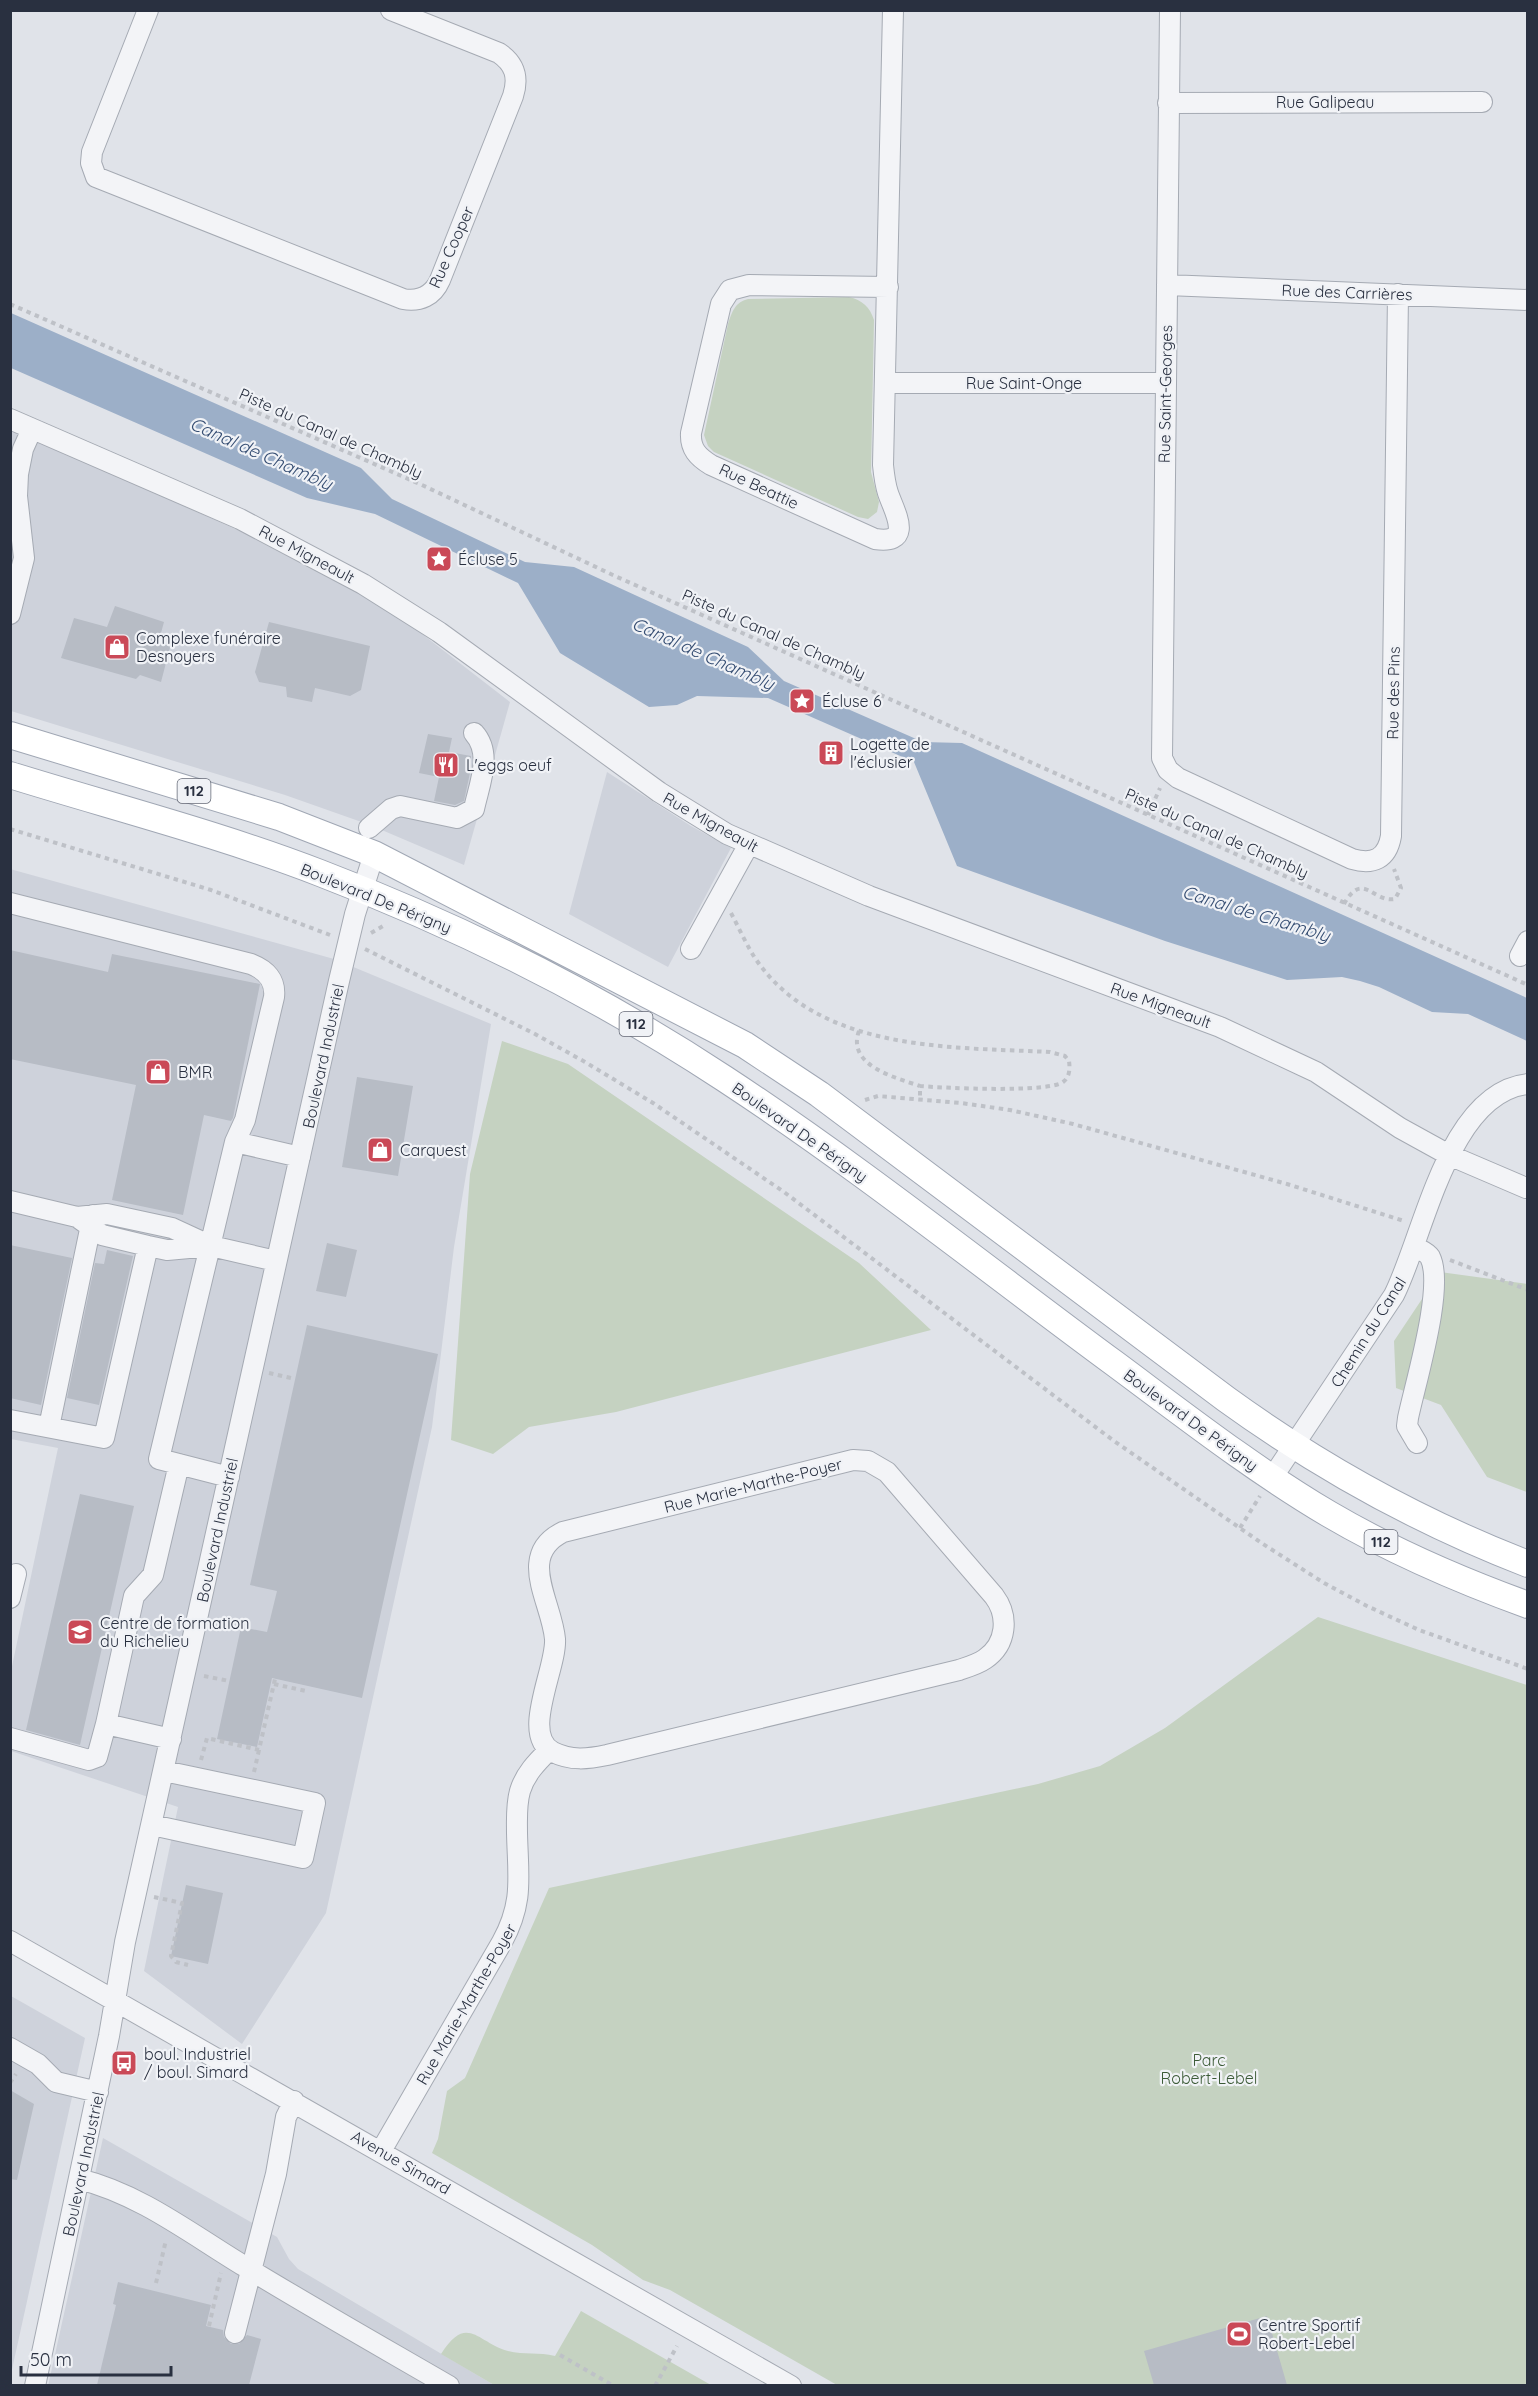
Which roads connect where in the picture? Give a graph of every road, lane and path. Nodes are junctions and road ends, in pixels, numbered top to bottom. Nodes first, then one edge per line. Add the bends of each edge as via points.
1 (148, 10) edge
2 (391, 10) edge
3 (893, 10) edge
4 (1170, 10) edge
5 (1482, 102) dead end
6 (1168, 103) junction
7 (1167, 285) junction
8 (888, 287) junction
9 (1398, 294) junction
10 (1527, 300) edge
11 (10, 304) edge
12 (885, 383) junction
13 (1164, 383) junction
14 (10, 419) edge
15 (32, 429) junction
16 (10, 614) edge
17 (474, 733) dead end
18 (10, 735) edge
19 (1171, 774) joint
20 (10, 776) edge
21 (1159, 791) dead end
22 (1148, 815) junction
23 (369, 828) dead end
24 (10, 829) edge
25 (749, 844) junction
26 (374, 854) junction
27 (1392, 866) dead end
28 (362, 890) junction
29 (721, 894) junction
30 (10, 903) edge
31 (1344, 904) junction
32 (329, 934) dead end
33 (362, 948) dead end
34 (691, 949) dead end
35 (1502, 967) dead end
36 (1499, 972) junction
37 (1527, 986) edge
38 (859, 1031) junction
39 (1527, 1084) edge
40 (920, 1086) junction
41 (865, 1100) dead end
42 (920, 1100) junction
43 (235, 1142) junction
44 (1449, 1155) junction
45 (300, 1157) junction
46 (1526, 1188) edge
47 (10, 1201) edge
48 (87, 1220) junction
49 (1422, 1227) junction
50 (148, 1246) junction
51 (211, 1246) junction
52 (1421, 1250) junction
53 (276, 1261) junction
54 (1527, 1290) edge
55 (269, 1373) dead end
56 (295, 1379) dead end
57 (10, 1420) edge
58 (49, 1427) junction
59 (1417, 1443) dead end
60 (1294, 1447) junction
61 (179, 1464) junction
62 (229, 1477) junction
63 (1272, 1478) junction
64 (1240, 1528) junction
65 (1527, 1564) edge
66 (16, 1574) dead end
67 (10, 1598) edge
68 (1527, 1605) edge
69 (1527, 1669) edge
70 (203, 1676) dead end
71 (229, 1681) dead end
72 (306, 1691) dead end
73 (106, 1724) junction
74 (10, 1738) edge
75 (171, 1738) junction
76 (207, 1738) dead end
77 (549, 1750) junction
78 (164, 1770) junction
79 (152, 1824) junction
80 (154, 1897) dead end
81 (10, 1941) edge
82 (188, 1965) dead end
83 (115, 2001) junction
84 (10, 2048) edge
85 (14, 2078) dead end
86 (10, 2084) edge
87 (98, 2092) junction
88 (294, 2101) junction
89 (381, 2151) junction
90 (79, 2179) junction
91 (165, 2247) dead end
92 (252, 2271) junction
93 (220, 2279) dead end
94 (156, 2283) dead end
95 (209, 2326) dead end
96 (235, 2333) dead end
97 (677, 2346) dead end
98 (560, 2355) dead end
99 (35, 2385) edge
100 (449, 2385) edge
101 (614, 2385) edge
102 (656, 2385) edge
103 (791, 2385) edge

1 - 2 street, Rue Cooper via 92,152 92,168 101,181 403,299 417,300 437,287 517,80 513,66 499,53
3 - 8 street, Rue Beattie
4 - 6 street, Rue Saint-Georges
5 - 6 street, Rue Galipeau
6 - 7 street, Rue Saint-Georges
7 - 9 street, Rue des Carrières
7 - 13 street, Rue Saint-Georges
8 - 12 street, Rue Beattie
8 - 12 street, Rue Beattie via 749,285 730,290 721,304 691,433 693,448 711,465 866,536 889,540 895,535 899,520 884,478
9 - 10 street, Rue des Carrières
9 - 19 street, Rue des Pins via 1389,847 1374,861 1352,859
11 - 22 path, Piste du Canal de Chambly via 422,485
12 - 13 street, Rue Saint-Onge
13 - 19 street, Rue Saint-Georges via 1161,746 1163,762
14 - 15 street, Rue Migneault
15 - 16 street via 18,474 24,558
15 - 25 street, Rue Migneault via 240,519 363,584 439,632 659,792
17 - 23 street via 483,746 484,762 474,809 457,818 396,807
18 - 26 main road, Boulevard De Périgny / 112 via 279,817
20 - 28 main road, Boulevard De Périgny / 112 via 229,842
21 - 22 path
22 - 31 path, Piste du Canal de Chambly
24 - 32 path via 211,890
25 - 29 street
25 - 44 street, Rue Migneault via 869,896 1240,1036 1316,1072 1406,1132
26 - 28 street, Boulevard Industriel
26 - 60 main road, Boulevard De Périgny / 112 via 768,1059
27 - 31 path via 1401,888 1395,899 1386,900 1360,889 1352,892
28 - 45 street, Boulevard Industriel
28 - 63 main road, Boulevard De Périgny / 112 via 510,956 714,1072 833,1154
29 - 34 street
29 - 38 path via 755,958 791,996 808,1010
30 - 43 street via 251,964 268,974 274,997 245,1120
31 - 36 path, Piste du Canal de Chambly
33 - 64 path via 585,1062 720,1147 1114,1441
35 - 36 path
36 - 37 path, Piste du Canal de Chambly
38 - 40 path via 858,1050 863,1059
38 - 40 path via 960,1047 1050,1052 1069,1061 1068,1076 1054,1086
39 - 44 street, Chemin du Canal via 1509,1089 1478,1111
40 - 42 path
41 - 42 path via 878,1096
42 - 49 path via 1010,1110 1073,1124
43 - 45 street
43 - 51 street
44 - 46 street, Rue Migneault
44 - 49 street, Chemin du Canal
45 - 53 street, Boulevard Industriel
47 - 48 street
48 - 50 street via 102,1235
48 - 51 street via 107,1214 172,1228
48 - 58 street
49 - 52 street, Chemin du Canal
50 - 51 street via 168,1250
50 - 58 street via 104,1438
51 - 53 street
51 - 61 street via 159,1459
52 - 54 path
52 - 59 street via 1433,1269 1434,1291 1407,1426
52 - 60 street, Chemin du Canal
53 - 62 street, Boulevard Industriel
55 - 56 path
57 - 58 street
60 - 63 street, Chemin du Canal
60 - 65 main road, Boulevard De Périgny / 112 via 1425,1521
61 - 62 street
61 - 73 street via 153,1575 134,1596
62 - 75 street, Boulevard Industriel
63 - 64 path
63 - 68 main road, Boulevard De Périgny / 112 via 1405,1554
64 - 69 path via 1367,1606 1419,1630
66 - 67 street
70 - 71 path
72 - 76 path via 274,1681 259,1750
73 - 74 street via 97,1757 89,1760
73 - 75 street
75 - 78 street, Boulevard Industriel
77 - 77 street, Rue Marie-Marthe-Poyer via 541,1739 539,1726 555,1642 538,1570 541,1553 563,1532 853,1460 868,1461 887,1472 994,1596 1003,1614 1003,1635 997,1648 981,1662 959,1670 607,1755 569,1758
77 - 89 street, Rue Marie-Marthe-Poyer via 532,1767 520,1791 518,1902 510,1929
78 - 79 street, Boulevard Industriel
78 - 79 street via 315,1803 313,1814 303,1858
79 - 83 street, Boulevard Industriel
80 - 82 path via 182,1903 171,1956
81 - 83 street, Avenue Simard
83 - 87 street, Boulevard Industriel
83 - 88 street, Avenue Simard
84 - 87 street via 38,2064 56,2082
85 - 86 path
87 - 90 street, Boulevard Industriel
88 - 89 street, Avenue Simard
88 - 92 street via 286,2117
89 - 103 street, Avenue Simard
90 - 92 street via 145,2205
90 - 99 street, Boulevard Industriel
91 - 94 path
92 - 96 street
92 - 100 street
93 - 95 path
97 - 102 path
98 - 101 path

